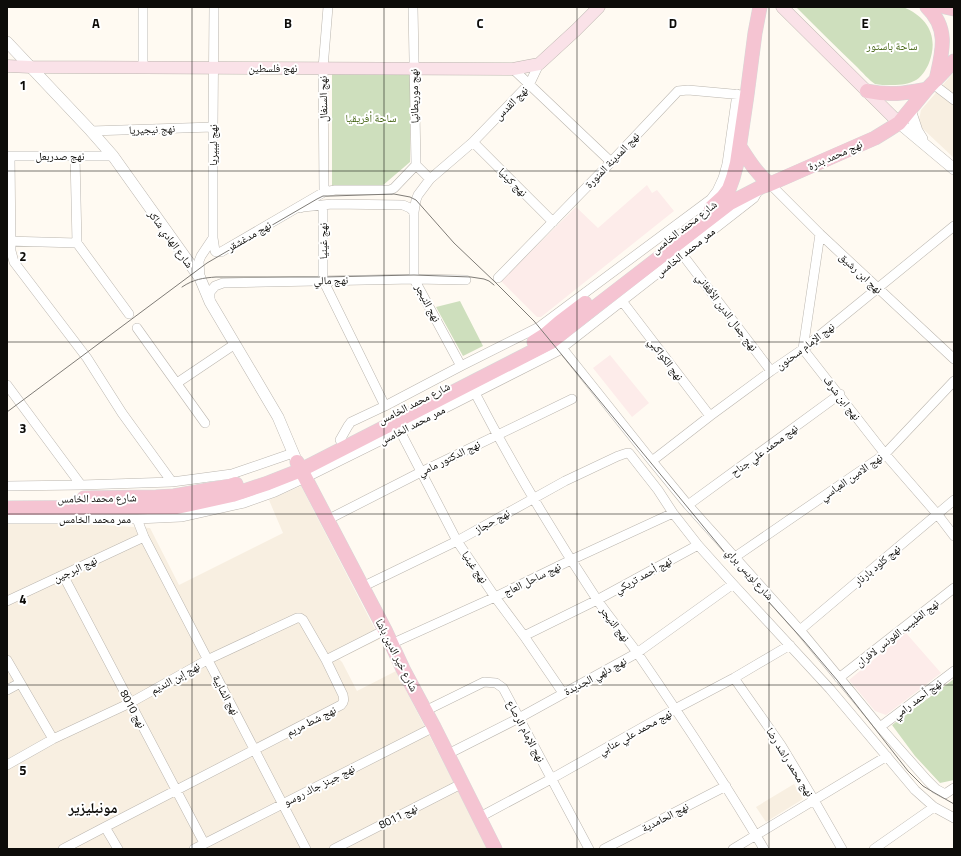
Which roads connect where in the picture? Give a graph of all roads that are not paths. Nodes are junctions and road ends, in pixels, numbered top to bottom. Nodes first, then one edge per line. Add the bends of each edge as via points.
1 (144, 7) edge
2 (214, 7) edge
3 (328, 7) edge
4 (413, 7) edge
5 (599, 7) edge
6 (753, 7) edge
7 (760, 7) edge
8 (782, 7) edge
9 (927, 7) edge
10 (945, 7) edge
11 (954, 9) edge
12 (755, 33) junction
13 (7, 42) edge
14 (954, 61) edge
15 (539, 64) junction
16 (7, 66) edge
17 (31, 67) junction
18 (143, 67) junction
19 (213, 68) junction
20 (322, 68) junction
21 (414, 68) junction
22 (514, 68) junction
23 (530, 83) junction
24 (932, 85) junction
25 (867, 91) junction
26 (742, 95) junction
27 (954, 100) edge
28 (910, 110) junction
29 (899, 123) junction
30 (213, 127) junction
31 (91, 131) junction
32 (473, 142) junction
33 (925, 144) junction
34 (740, 148) junction
35 (9, 156) edge
36 (75, 156) junction
37 (113, 156) junction
38 (611, 162) junction
39 (416, 165) junction
40 (954, 169) edge
41 (430, 179) junction
42 (765, 186) junction
43 (324, 192) junction
44 (418, 195) junction
45 (323, 205) junction
46 (400, 205) junction
47 (293, 210) junction
48 (414, 212) junction
49 (553, 222) junction
50 (954, 226) edge
51 (820, 234) junction
52 (213, 238) junction
53 (9, 241) edge
54 (77, 242) junction
55 (682, 254) junction
56 (200, 278) junction
57 (498, 278) dead end
58 (414, 279) junction
59 (323, 280) junction
60 (466, 280) dead end
61 (877, 288) junction
62 (622, 301) junction
63 (210, 302) junction
64 (130, 314) dead end
65 (138, 328) dead end
66 (235, 344) junction
67 (559, 344) junction
68 (803, 349) junction
69 (954, 359) edge
70 (461, 366) junction
71 (771, 371) junction
72 (954, 381) edge
73 (177, 383) junction
74 (7, 385) edge
75 (475, 393) junction
76 (840, 394) junction
77 (572, 399) dead end
78 (385, 406) junction
79 (710, 416) junction
80 (205, 423) dead end
81 (400, 431) junction
82 (497, 435) junction
83 (340, 440) junction
84 (885, 454) junction
85 (622, 455) joint
86 (652, 461) junction
87 (299, 466) junction
88 (421, 472) junction
89 (172, 482) junction
90 (81, 485) junction
91 (7, 486) edge
92 (7, 499) edge
93 (533, 499) junction
94 (954, 500) edge
95 (688, 505) junction
96 (7, 508) edge
97 (673, 513) junction
98 (938, 515) junction
99 (7, 519) edge
100 (137, 520) junction
101 (327, 520) junction
102 (954, 536) edge
103 (144, 537) junction
104 (457, 541) junction
105 (698, 545) junction
106 (735, 557) junction
107 (571, 560) junction
108 (63, 575) junction
109 (732, 584) junction
110 (362, 587) junction
111 (954, 588) edge
112 (495, 597) junction
113 (597, 600) junction
114 (7, 601) edge
115 (385, 630) junction
116 (800, 630) junction
117 (524, 636) junction
118 (391, 644) junction
119 (790, 645) junction
120 (637, 653) junction
121 (7, 660) edge
122 (207, 660) junction
123 (326, 660) junction
124 (954, 671) edge
125 (734, 678) junction
126 (839, 678) junction
127 (20, 683) junction
128 (7, 690) edge
129 (564, 693) junction
130 (130, 703) junction
131 (675, 709) junction
132 (426, 711) junction
133 (519, 718) junction
134 (434, 727) junction
135 (880, 727) junction
136 (53, 739) junction
137 (255, 750) junction
138 (448, 754) junction
139 (887, 756) junction
140 (7, 765) edge
141 (551, 779) junction
142 (463, 783) junction
143 (726, 786) junction
144 (954, 788) edge
145 (176, 789) junction
146 (814, 800) junction
147 (282, 804) junction
148 (934, 808) junction
149 (480, 817) junction
150 (954, 818) edge
151 (105, 827) junction
152 (756, 835) junction
153 (204, 843) junction
154 (63, 849) edge
155 (118, 849) edge
156 (194, 849) edge
157 (306, 849) edge
158 (334, 849) edge
159 (496, 849) edge
160 (589, 849) edge
161 (604, 849) edge
162 (733, 849) edge
163 (764, 849) edge
164 (842, 849) edge
165 (874, 849) edge

1 - 18 street
2 - 19 street, نهج ليبيريا
3 - 20 street, نهج السنغال
4 - 21 street, نهج موريطانيا
5 - 15 main road, نهج القدس
6 - 12 main road
7 - 12 main road
8 - 25 main road
9 - 24 main road via 943,35 942,52
10 - 11 main road
12 - 26 main road, شارع محمد الخامس
13 - 17 street, شارع الهادي شاكر
14 - 24 main road, نهج محمد بدرة
15 - 22 main road, نهج فلسطين
15 - 23 street, نهج القدس
16 - 17 main road, نهج فلسطين
17 - 18 main road, نهج فلسطين
17 - 31 street, شارع الهادي شاكر
18 - 19 main road, نهج فلسطين
19 - 20 main road, نهج فلسطين
19 - 30 street, نهج ليبيريا
20 - 21 main road, نهج فلسطين
20 - 43 street, نهج السنغال
21 - 22 main road, نهج فلسطين
21 - 39 street, نهج موريطانيا
22 - 23 street
23 - 32 street, نهج القدس
23 - 38 street
24 - 25 main road via 902,94
24 - 27 street
24 - 28 main road, نهج محمد بدرة
25 - 29 main road
26 - 34 main road, شارع محمد الخامس
26 - 38 street, نهج المدينة المنورة via 678,91
26 - 70 street via 723,178 711,199 539,327
28 - 29 main road, نهج محمد بدرة
28 - 33 street via 917,131
29 - 33 street
29 - 42 main road, نهج محمد بدرة via 875,138
30 - 31 street, نهج نيجيريا
30 - 52 street, نهج ليبيريا
31 - 37 street, شارع الهادي شاكر
32 - 41 street, نهج القدس
32 - 49 street, نهج كينيا
33 - 40 street
34 - 42 main road
34 - 83 main road, شارع محمد الخامس via 733,178 723,197 546,335
35 - 36 street, نهج صدربعل
35 - 53 street
36 - 37 street, نهج صدربعل
36 - 54 street
37 - 56 street, شارع الهادي شاكر
38 - 49 street, نهج المدينة المنورة
39 - 41 street
39 - 43 street via 390,190
41 - 44 street, نهج القدس
42 - 51 street, نهج ابن رشيق
42 - 55 street, ممر محمد الخامس via 754,198
42 - 67 main road, شارع محمد الخامس via 730,203 586,314
43 - 47 street, نهج مدغشقر
44 - 46 street
44 - 48 street, نهج النيجر
45 - 46 street
45 - 47 street, نهج مدغشقر via 304,206
45 - 59 street, نهج غينيا
46 - 48 street via 407,206
47 - 52 street, نهج مدغشقر via 221,252 216,252
48 - 58 street, نهج النيجر
49 - 57 street, نهج المدينة المنورة
50 - 61 street, نهج الإمام سحنون
51 - 61 street, نهج ابن رشيق
51 - 68 street
52 - 56 street via 201,256
53 - 54 street
53 - 89 street via 14,262 87,358 122,413
54 - 64 street
55 - 62 street, ممر محمد الخامس
55 - 71 street, نهج جمال الدين الأفغاني
56 - 63 street, شارع الهادي شاكر
58 - 59 street, نهج مالي
58 - 60 street, نهج مالي
58 - 70 street, نهج النيجر
59 - 63 street, نهج مالي via 223,283 215,286 210,292
59 - 78 street, نهج غينيا
61 - 68 street, نهج الإمام سحنون
61 - 69 street, نهج ابن رشيق
62 - 67 street, ممر محمد الخامس
62 - 79 street, نهج الكواكبي
63 - 66 street, شارع الهادي شاكر
65 - 73 street
66 - 73 street
66 - 87 street, شارع الهادي شاكر via 278,417
67 - 75 street, ممر محمد الخامس via 558,351
67 - 86 street, شارع لويس براي
67 - 87 main road, شارع محمد الخامس via 502,368
68 - 71 street, نهج الإمام سحنون
68 - 76 street, نهج ابن شرف
70 - 78 street
71 - 79 street, نهج الإمام سحنون
72 - 84 street, نهج الامين العباسي
73 - 80 street
74 - 90 street
75 - 81 street, ممر محمد الخامس
75 - 82 street, نهج النيجر
76 - 84 street, نهج ابن شرف
76 - 95 street, نهج محمد علي جناح
77 - 82 street, نهج الدكتور مامي
78 - 83 street via 351,422
79 - 86 street, نهج الإمام سحنون
81 - 87 street, ممر محمد الخامس
81 - 88 street, نهج غينيا
82 - 88 street, نهج الدكتور مامي
82 - 93 street, نهج النيجر
83 - 87 main road, شارع محمد الخامس
84 - 98 street, نهج ابن شرف
84 - 106 street, نهج الامين العباسي
85 - 93 street, نهج حجاز
85 - 97 street, شارع لويس براي via 629,454
86 - 95 street, شارع لويس براي
87 - 89 street, شارع محمد الخامس
87 - 92 main road, شارع محمد الخامس via 230,486 174,496
87 - 96 main road, شارع محمد الخامس via 268,483 232,495 177,506
87 - 100 street, ممر محمد الخامس via 275,492 244,503 181,517
87 - 101 main road, شارع خير الدين باشا
88 - 101 street, نهج الدكتور مامي
88 - 104 street, نهج غينيا
89 - 90 street, شارع محمد الخامس
90 - 91 street, شارع محمد الخامس
93 - 104 street, نهج حجاز
93 - 107 street, نهج النيجر
94 - 98 street, نهج كلود بارنار
95 - 106 street, شارع لويس براي
97 - 105 street, شارع لويس براي
97 - 107 street, نهج ساحل العاج
98 - 102 street, نهج ابن شرف
98 - 116 street, نهج كلود بارنار
99 - 100 street, ممر محمد الخامس
100 - 103 street, نهج الشابية
101 - 110 main road, شارع خير الدين باشا
103 - 108 street, نهج البرجين
103 - 122 street, نهج الشابية
104 - 110 street, نهج حجاز
104 - 112 street, نهج غينيا
105 - 109 street, شارع لويس براي
105 - 113 street, نهج أحمد تريكي
106 - 116 street, شارع لويس براي
107 - 112 street, نهج ساحل العاج
107 - 113 street, نهج النيجر
108 - 114 street, نهج البرجين
108 - 130 street, نهج 8010
109 - 119 street, شارع لويس براي
109 - 120 street, نهج دلهي الجديدة
110 - 115 main road, شارع خير الدين باشا
111 - 126 street, نهج الطبيب الفونس لافران
112 - 117 street, نهج غينيا
112 - 118 street, نهج ساحل العاج
113 - 117 street, نهج أحمد تريكي
113 - 120 street, نهج النيجر
115 - 118 main road, شارع خير الدين باشا
115 - 123 street
116 - 126 street, شارع لويس براي
117 - 129 street, نهج غينيا
118 - 132 main road, شارع خير الدين باشا
119 - 125 street, نهج محمد علي عنابي
119 - 139 street, شارع لويس براي
120 - 129 street, نهج دلهي الجديدة
120 - 131 street, نهج النيجر
121 - 127 street
122 - 123 street, نهج إبن النديم via 300,618
122 - 130 street, نهج إبن النديم
122 - 137 street, نهج الشابية
123 - 137 street, نهج شط مريم via 343,695 343,703
124 - 135 street, نهج أحمد رامي
125 - 131 street, نهج محمد علي عنابي
125 - 146 street, نهج محمد راشد رضا via 781,746
126 - 135 street, شارع لويس براي
127 - 128 street
127 - 136 street
129 - 133 street, نهج دلهي الجديدة
130 - 136 street, نهج إبن النديم
130 - 145 street, نهج 8010
131 - 141 street, نهج محمد علي عنابي
131 - 143 street, نهج النيجر
132 - 133 street, نهج الإمام الرصاع via 484,682 496,683 503,688
132 - 134 main road, شارع خير الدين باشا
133 - 138 street, نهج دلهي الجديدة
133 - 141 street, نهج الإمام الرصاع
134 - 138 main road, شارع خير الدين باشا
134 - 147 street, نهج جينز جاك روسو
135 - 144 street, شارع لويس براي via 936,788 945,794
136 - 140 street, نهج إبن النديم
137 - 145 street, نهج شط مريم
137 - 147 street, نهج الشابية
138 - 142 main road, شارع خير الدين باشا
139 - 146 street
139 - 148 street, شارع لويس براي via 915,790
141 - 149 street, نهج محمد علي عنابي
141 - 160 street, نهج الإمام الرصاع
142 - 149 main road, شارع خير الدين باشا
142 - 158 street, نهج 8011
143 - 152 street, نهج النيجر
143 - 161 street, نهج الحامدية
145 - 151 street, نهج شط مريم
145 - 153 street, نهج 8010
146 - 152 street
146 - 164 street, نهج محمد راشد رضا
147 - 153 street, نهج جينز جاك روسو
147 - 157 street, نهج الشابية
148 - 150 street, شارع لويس براي
148 - 165 street
149 - 159 main road, شارع خير الدين باشا
151 - 154 street, نهج شط مريم
151 - 155 street
152 - 162 street
152 - 163 street, نهج النيجر
153 - 156 street, نهج جينز جاك روسو

